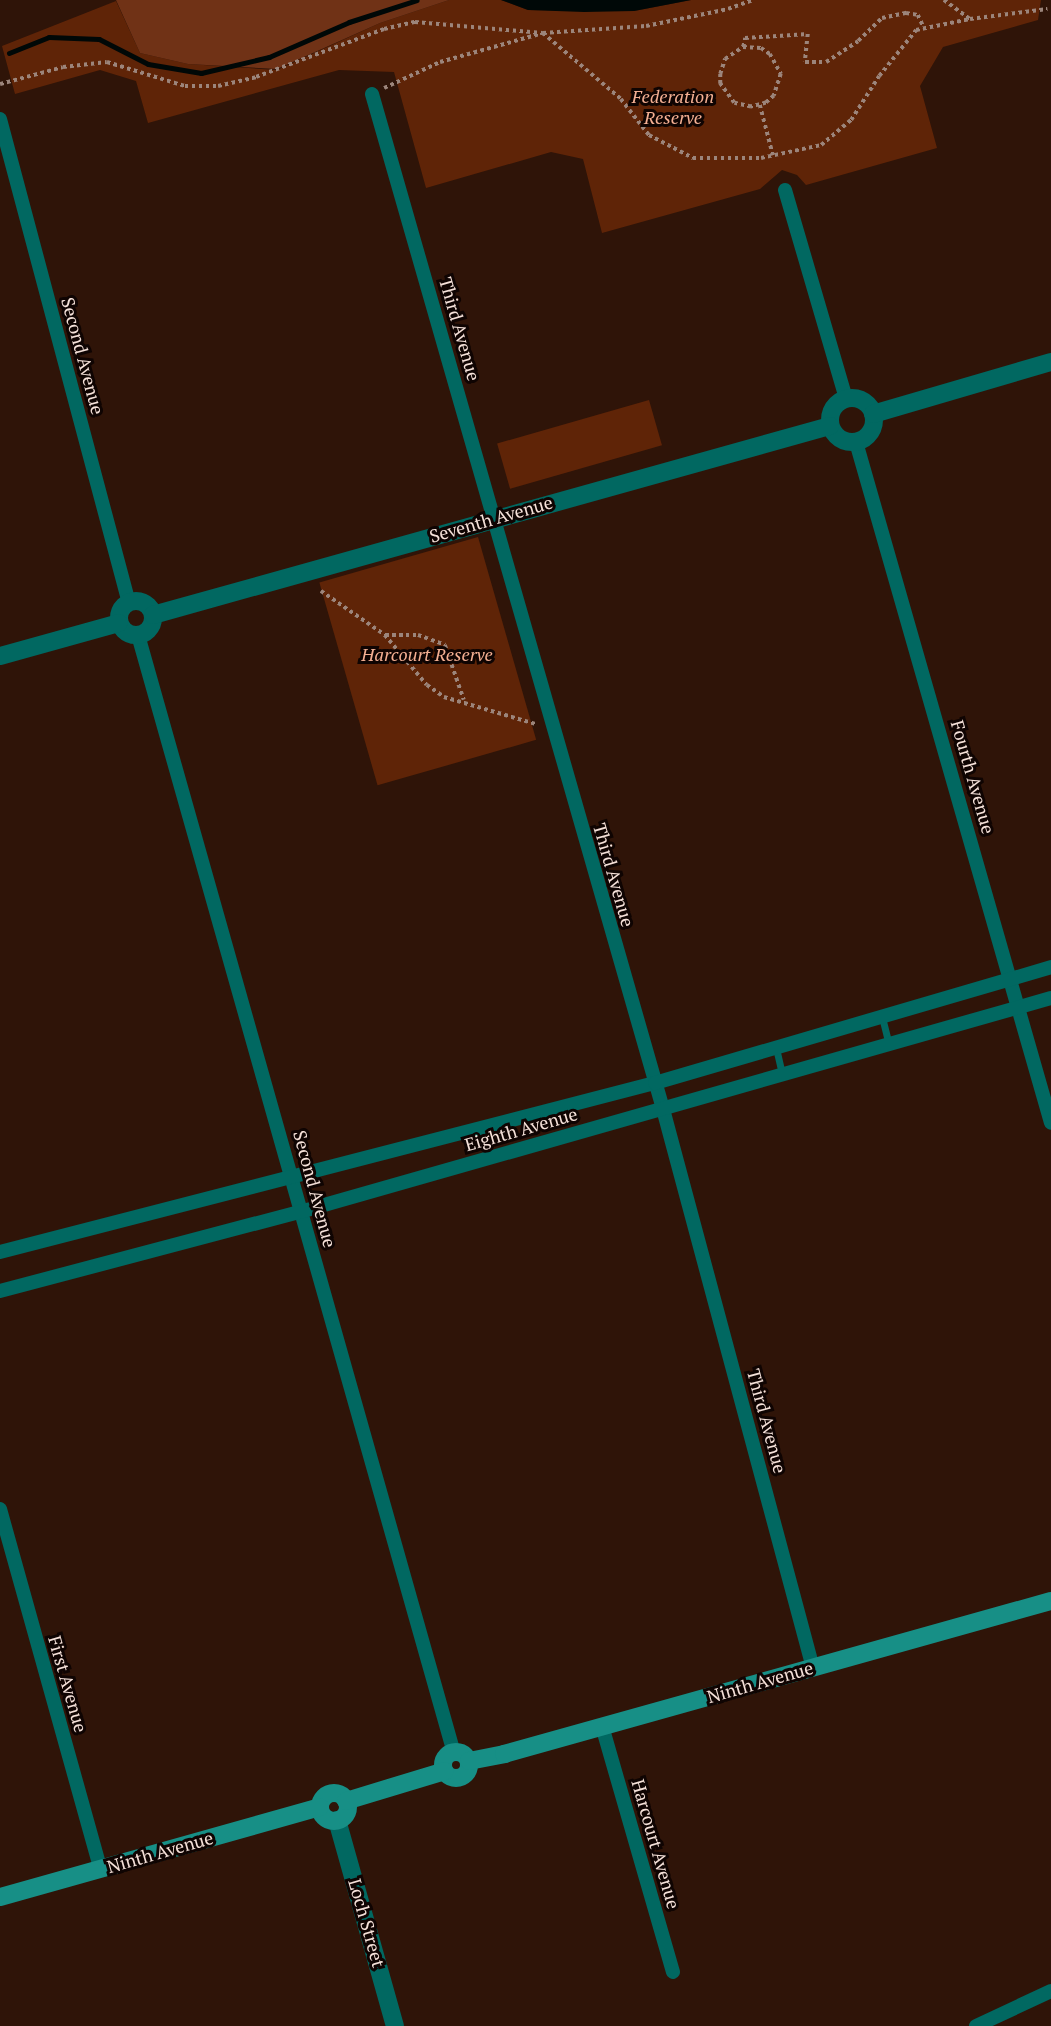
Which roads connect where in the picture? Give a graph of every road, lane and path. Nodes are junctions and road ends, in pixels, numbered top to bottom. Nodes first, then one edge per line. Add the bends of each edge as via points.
1 (753, 0) edge
2 (944, 0) edge
3 (1047, 9) dead end
4 (970, 19) junction
5 (924, 28) junction
6 (543, 33) junction
7 (743, 47) junction
8 (0, 84) edge
9 (372, 94) joint
10 (760, 105) junction
11 (0, 119) edge
12 (774, 155) junction
13 (785, 190) dead end
14 (1051, 362) edge
15 (846, 399) junction
16 (873, 414) junction
17 (830, 426) junction
18 (856, 442) junction
19 (494, 519) junction
20 (321, 591) dead end
21 (129, 603) junction
22 (153, 615) junction
23 (119, 623) junction
24 (138, 635) junction
25 (385, 635) junction
26 (0, 656) edge
27 (464, 701) junction
28 (552, 729) junction
29 (1051, 967) edge
30 (1011, 979) junction
31 (1051, 998) edge
32 (1020, 1007) junction
33 (882, 1017) junction
34 (888, 1045) junction
35 (776, 1048) junction
36 (782, 1075) junction
37 (655, 1083) junction
38 (663, 1109) junction
39 (1051, 1123) edge
40 (291, 1175) junction
41 (301, 1211) junction
42 (0, 1252) edge
43 (0, 1291) edge
44 (0, 1509) edge
45 (1051, 1601) edge
46 (813, 1668) junction
47 (602, 1726) junction
48 (461, 1757) junction
49 (346, 1801) junction
50 (320, 1807) junction
51 (337, 1820) junction
52 (100, 1868) junction
53 (0, 1897) edge
54 (673, 1972) dead end
55 (1051, 1991) edge
56 (395, 2026) edge
57 (976, 2026) edge

1 - 6 path via 646,26
2 - 4 path
3 - 4 path
4 - 5 path
5 - 7 path via 919,15 882,18 826,62 805,62 808,34 746,38
5 - 12 path via 916,30 851,120 831,137 821,145
6 - 8 path via 415,22 218,86 185,86 107,62 63,67
6 - 9 path via 440,62
6 - 12 path via 621,99 649,135 693,158
7 - 10 path via 761,48 778,64 779,87
7 - 10 path via 725,59 720,84 734,103
9 - 19 street, Third Avenue
10 - 12 path
11 - 21 street, Second Avenue
13 - 15 street
14 - 16 street
15 - 16 street via 859,399
15 - 17 street via 834,406
16 - 18 street via 868,435
17 - 18 street via 837,437
17 - 19 street, Seventh Avenue
18 - 30 street, Fourth Avenue
19 - 22 street, Seventh Avenue
19 - 28 street, Third Avenue
20 - 25 path
21 - 22 street via 142,602
21 - 23 street via 121,611
22 - 24 street via 149,630
23 - 24 street via 128,634
23 - 26 street
24 - 40 street, Second Avenue
25 - 27 path via 427,685 444,697
25 - 27 path via 418,635 445,645
27 - 28 path
28 - 37 street, Third Avenue
29 - 30 street, Eighth Avenue
30 - 32 street, Fourth Avenue
30 - 33 street, Eighth Avenue
31 - 32 street, Eighth Avenue
32 - 34 street, Eighth Avenue
32 - 39 street, Fourth Avenue
33 - 34 lane
33 - 35 street, Eighth Avenue
34 - 36 street, Eighth Avenue
35 - 36 lane
35 - 37 street, Eighth Avenue
36 - 38 street, Eighth Avenue
37 - 38 street, Third Avenue
37 - 40 street, Eighth Avenue
38 - 41 street, Eighth Avenue
38 - 46 street, Third Avenue
40 - 41 street, Second Avenue
40 - 42 street, Eighth Avenue
41 - 43 street, Eighth Avenue
41 - 48 street, Second Avenue
44 - 52 street, First Avenue
45 - 46 main road, Ninth Avenue
46 - 47 main road, Ninth Avenue
47 - 48 main road, Ninth Avenue
47 - 54 street, Harcourt Avenue
48 - 49 main road, Ninth Avenue via 468,1771 460,1777 445,1771
49 - 50 main road via 330,1794
49 - 51 main road via 346,1813
50 - 51 main road via 325,1818
50 - 52 main road, Ninth Avenue
51 - 56 street, Loch Street
52 - 53 main road, Ninth Avenue
55 - 57 street

